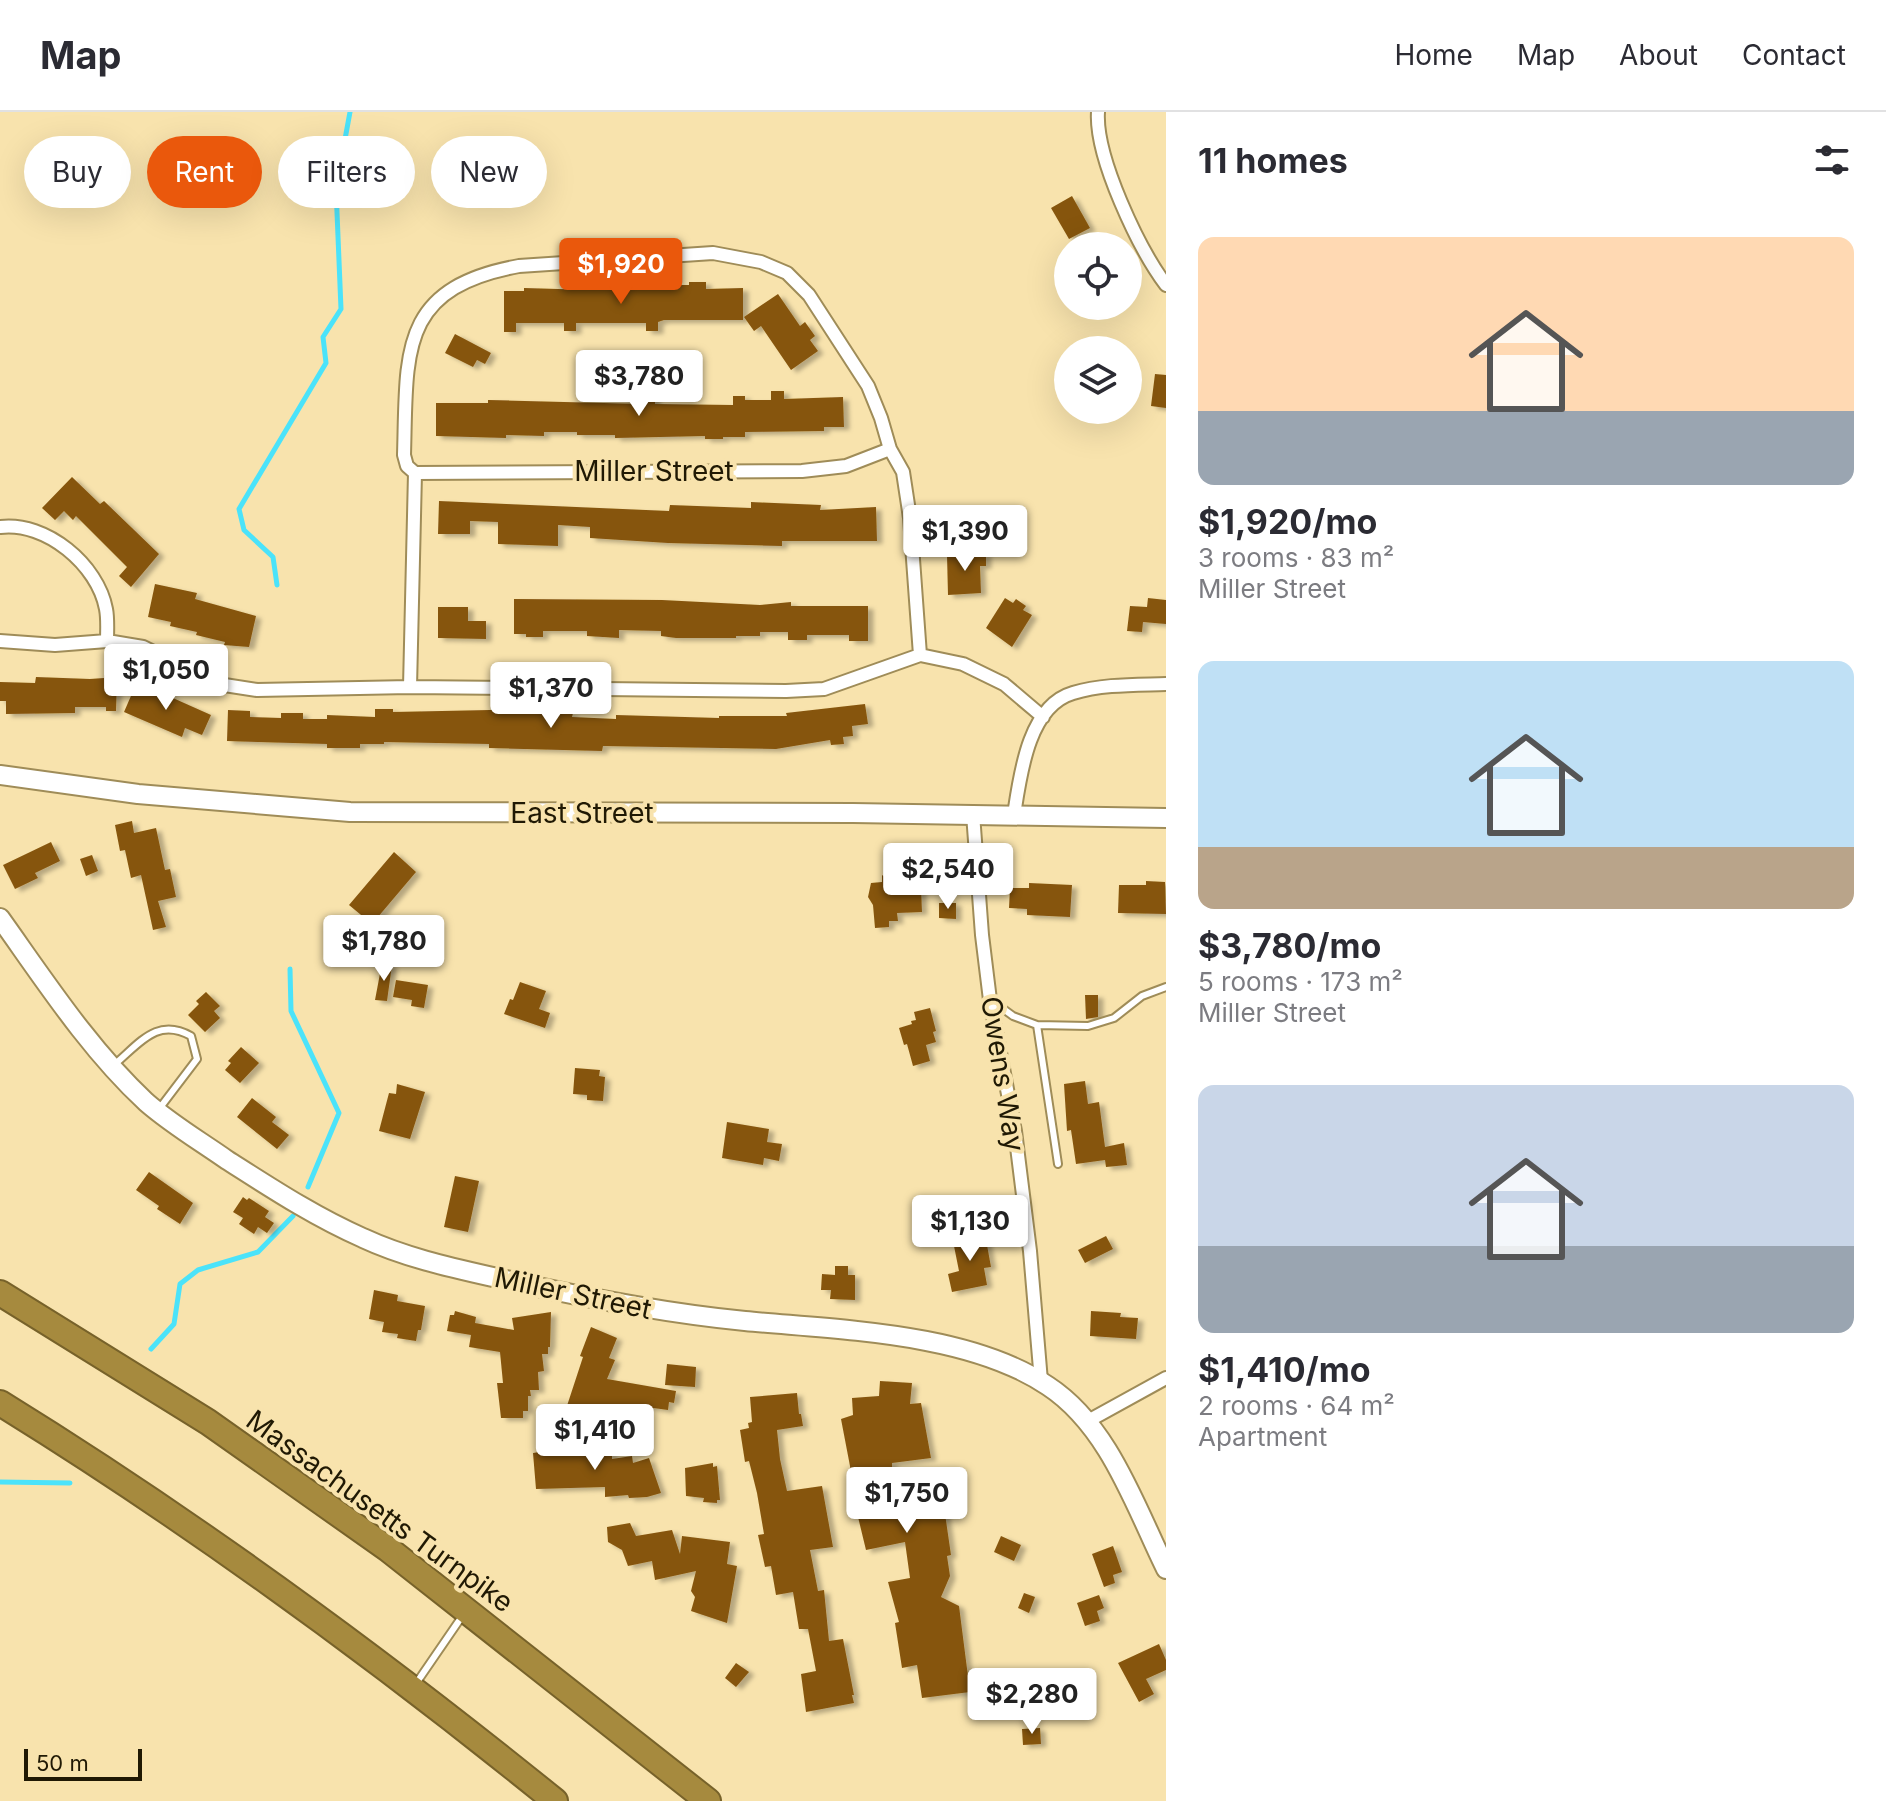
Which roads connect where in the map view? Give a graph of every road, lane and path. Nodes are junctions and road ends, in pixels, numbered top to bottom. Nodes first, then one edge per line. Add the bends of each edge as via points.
1 (1098, 112) edge
2 (1166, 285) edge
3 (890, 449) junction
4 (415, 473) junction
5 (0, 527) edge
6 (0, 641) edge
7 (107, 641) junction
8 (920, 655) junction
9 (1166, 684) edge
10 (410, 687) junction
11 (1043, 717) junction
12 (0, 775) edge
13 (973, 814) junction
14 (1014, 815) junction
15 (1166, 818) edge
16 (0, 918) edge
17 (1166, 987) edge
18 (990, 1000) junction
19 (1037, 1025) junction
20 (113, 1066) junction
21 (158, 1111) junction
22 (1058, 1164) dead end
23 (0, 1293) edge
24 (1166, 1378) edge
25 (1041, 1381) junction
26 (0, 1403) edge
27 (1088, 1421) junction
28 (1166, 1569) edge
29 (466, 1610) junction
30 (413, 1688) junction
31 (555, 1801) edge
32 (708, 1801) edge

1 - 2 street via 1102,152 1114,185
3 - 4 street, Miller Street via 846,466 802,471
3 - 4 street via 868,386 809,295 787,273 713,253 519,266 458,284 427,309 409,358 404,455
3 - 8 street via 903,472 908,502
4 - 10 street
5 - 7 street via 39,533 68,549 94,578 106,608
6 - 7 street
7 - 10 street via 143,647 218,684 257,690
8 - 10 street via 824,689
8 - 11 street via 963,664 1004,684
9 - 11 street via 1071,693
11 - 14 street via 1024,758
12 - 13 street, East Street via 138,794 350,812
13 - 14 street, East Street
13 - 18 street, Owens Way
14 - 15 street, East Street
16 - 20 street, Miller Street
17 - 19 lane via 1142,996 1114,1018 1088,1026
18 - 19 lane
18 - 25 street, Owens Way via 1015,1131
19 - 22 lane
20 - 21 street, Miller Street
20 - 21 lane via 156,1031 167,1027 191,1036 197,1059
21 - 25 street, Miller Street via 294,1203 409,1256 637,1308 922,1340 997,1360
23 - 29 highway, Massachusetts Turnpike via 208,1422
24 - 27 street
25 - 27 street, Miller Street
26 - 30 highway via 182,1519
27 - 28 street, Miller Street
29 - 30 lane
29 - 32 highway, Massachusetts Turnpike
30 - 31 highway

